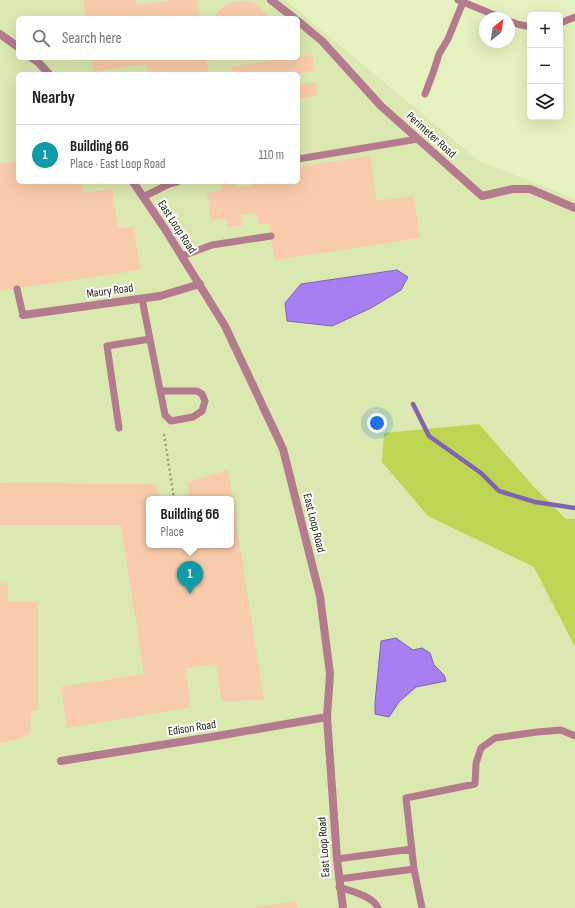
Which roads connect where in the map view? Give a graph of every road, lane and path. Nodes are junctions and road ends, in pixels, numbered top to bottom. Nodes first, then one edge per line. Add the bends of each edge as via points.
1 (271, 0) edge
2 (461, 1) edge
3 (488, 12) edge
4 (291, 16) edge
5 (575, 17) edge
6 (563, 22) edge
7 (515, 23) edge
8 (300, 24) edge
9 (527, 26) edge
10 (0, 34) edge
11 (16, 46) edge
12 (35, 60) edge
13 (47, 72) edge
14 (425, 94) dead end
15 (418, 139) junction
16 (300, 159) edge
17 (134, 184) edge
18 (169, 184) edge
19 (143, 197) junction
20 (575, 208) edge
21 (270, 236) dead end
22 (182, 256) junction
23 (200, 284) junction
24 (17, 289) dead end
25 (142, 299) junction
26 (23, 315) joint
27 (150, 339) junction
28 (160, 391) junction
29 (119, 428) dead end
30 (164, 434) dead end
31 (174, 496) edge
32 (327, 717) junction
33 (575, 736) edge
34 (61, 762) dead end
35 (412, 849) junction
36 (337, 859) junction
37 (414, 869) junction
38 (339, 883) junction
39 (342, 908) edge
40 (378, 908) edge
41 (422, 908) edge

1 - 4 street
2 - 3 lane
2 - 14 lane
5 - 6 lane
7 - 9 lane
8 - 15 street, Perimeter Road via 322,41 381,106
10 - 11 street
12 - 13 street
15 - 16 lane
15 - 20 street, Perimeter Road via 482,196 513,189 530,189
17 - 19 street, East Loop Road
18 - 19 lane
19 - 22 street, East Loop Road
21 - 22 lane via 212,244
22 - 23 street, East Loop Road
23 - 25 street, Maury Road
23 - 32 street, East Loop Road via 225,326 283,448 320,596 330,674
24 - 26 lane
25 - 26 street, Maury Road
25 - 27 lane
27 - 28 lane
27 - 29 lane via 107,346
28 - 28 lane via 165,415 171,421 193,417 202,411 205,401 202,394 197,391
30 - 31 path
32 - 34 street, Edison Road
32 - 36 street, East Loop Road
33 - 35 lane via 561,730 495,738 481,748 476,763 475,784 406,798
35 - 36 lane
35 - 37 lane
36 - 38 street, East Loop Road
37 - 38 lane
37 - 41 lane
38 - 39 street, East Loop Road
38 - 40 lane via 372,900

